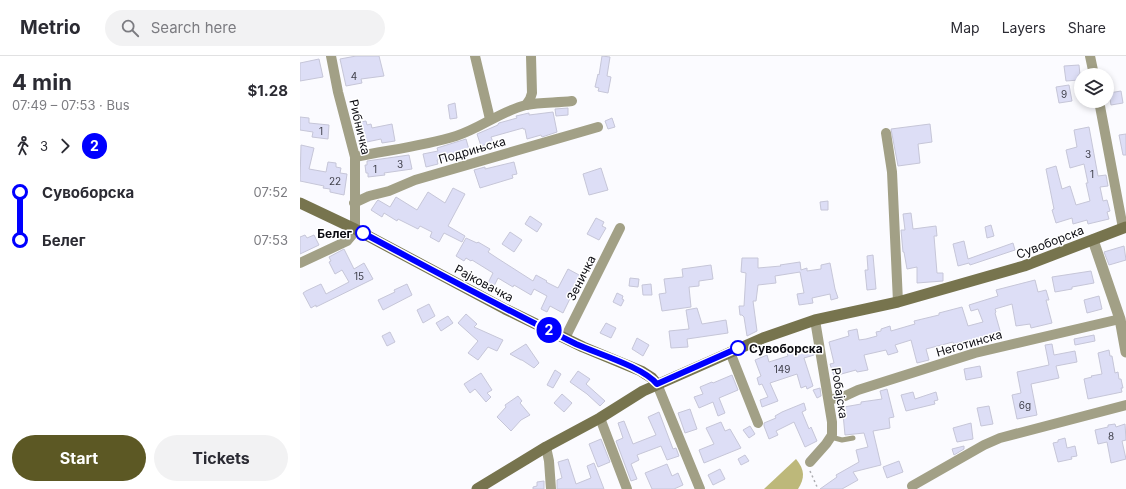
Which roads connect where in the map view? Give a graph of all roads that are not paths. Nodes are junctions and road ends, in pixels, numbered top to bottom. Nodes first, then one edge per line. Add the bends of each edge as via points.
1 (331, 56) edge
2 (475, 56) edge
3 (531, 56) edge
4 (1090, 56) edge
5 (1093, 68) edge
6 (572, 101) dead end
7 (526, 105) junction
8 (1100, 108) edge
9 (490, 119) junction
10 (598, 127) dead end
11 (886, 133) dead end
12 (355, 157) junction
13 (300, 203) edge
14 (354, 203) junction
15 (1124, 227) edge
16 (620, 228) dead end
17 (355, 229) junction
18 (1093, 240) junction
19 (300, 263) edge
20 (898, 302) junction
21 (1120, 319) junction
22 (815, 320) junction
23 (565, 338) junction
24 (730, 352) junction
25 (1126, 352) edge
26 (657, 384) junction
27 (829, 400) junction
28 (1126, 405) edge
29 (600, 418) junction
30 (758, 423) dead end
31 (830, 437) junction
32 (853, 438) dead end
33 (546, 447) junction
34 (810, 462) road end
35 (912, 486) dead end
36 (482, 488) edge
37 (551, 489) edge
38 (627, 489) edge
39 (700, 489) edge

1 - 12 street, Рибничка
2 - 9 street
3 - 7 street via 532,93
4 - 5 street
6 - 7 street, Подрињска
7 - 9 street, Подрињска
8 - 15 street
9 - 12 street, Подрињска via 469,131 432,143
10 - 14 street, Подрињска via 415,180
11 - 20 street via 892,172
12 - 14 street, Рибничка
13 - 17 main road, Рајковачка
14 - 17 street, Рибничка
15 - 18 main road, Сувоборска
16 - 23 street, Зеничка
17 - 19 street via 347,241
17 - 23 main road, Рајковачка
18 - 20 main road, Сувоборска via 1024,266
18 - 21 street
20 - 22 main road, Сувоборска
21 - 25 street
21 - 27 street, Неготинска via 975,353
22 - 24 main road, Сувоборска
22 - 27 street, Робајска
23 - 26 main road, Рајковачка via 641,371
24 - 26 main road, Сувоборска
24 - 30 street
26 - 29 main road, Сувоборска
26 - 39 street
27 - 31 street, Робајска via 832,422
28 - 35 street via 984,444
29 - 33 main road, Сувоборска
29 - 38 street
31 - 32 lane via 842,440
31 - 34 street
33 - 36 main road, Сувоборска
33 - 37 street

